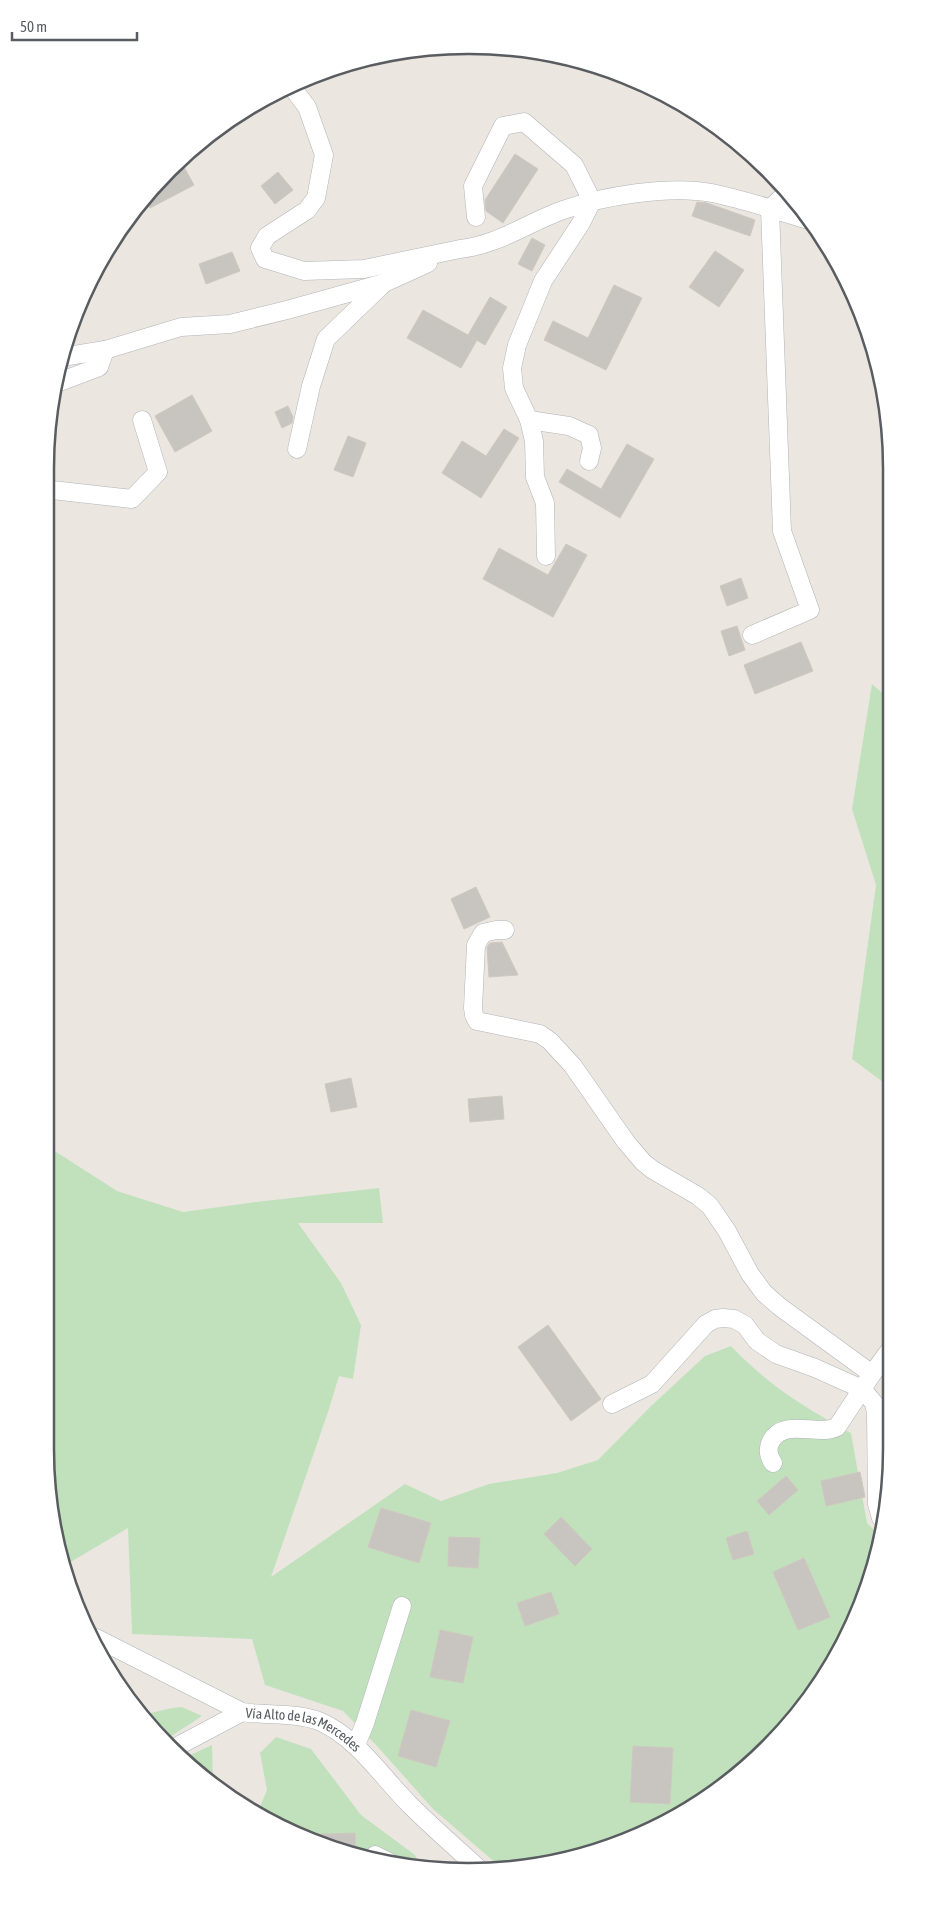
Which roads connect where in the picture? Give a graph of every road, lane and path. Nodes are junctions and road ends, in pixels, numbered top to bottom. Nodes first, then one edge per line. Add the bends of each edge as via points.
1 (296, 92) edge
2 (782, 197) edge
3 (592, 201) junction
4 (770, 209) junction
5 (476, 217) dead end
6 (799, 217) edge
7 (460, 249) junction
8 (384, 283) junction
9 (105, 350) junction
10 (70, 356) edge
11 (64, 380) edge
12 (142, 420) dead end
13 (530, 420) junction
14 (297, 449) dead end
15 (589, 461) dead end
16 (54, 490) edge
17 (546, 556) dead end
18 (752, 635) dead end
19 (505, 930) dead end
20 (883, 1359) edge
21 (872, 1374) junction
22 (862, 1389) junction
23 (612, 1404) dead end
24 (773, 1463) dead end
25 (878, 1511) edge
26 (402, 1606) dead end
27 (101, 1641) edge
28 (242, 1712) junction
29 (356, 1745) junction
30 (180, 1746) edge
31 (473, 1863) edge

1 - 7 street via 307,107 324,155 316,198 306,210 267,236 260,248 265,258 304,271 364,269
2 - 4 street
3 - 4 street via 675,191 710,193
3 - 5 street via 574,165 524,122 503,126 484,161 473,186
3 - 7 street via 561,211 494,242
3 - 13 street via 543,281 517,345 512,368 514,388
4 - 6 street
4 - 18 street via 782,531 810,610
7 - 8 street
8 - 9 street via 230,324 181,327
8 - 14 street via 326,339 311,386
9 - 10 street
9 - 11 street via 99,367
12 - 16 street via 158,472 132,499
13 - 15 street via 570,426 589,435 592,448
13 - 17 street via 535,477 545,503
19 - 21 street via 483,933 476,945 473,1008 477,1021 540,1034 550,1040 643,1162 710,1206 764,1293
20 - 21 street
21 - 22 street
22 - 23 street via 776,1354 757,1341 745,1325 723,1318 706,1324 652,1384
22 - 24 street via 837,1427 828,1430 796,1428 774,1436 768,1446 768,1456
22 - 25 street via 874,1403 876,1413
26 - 29 street
27 - 28 street, Vía Alto de las Mercedes
28 - 29 street, Vía Alto de las Mercedes via 285,1714 320,1722
28 - 30 street
29 - 31 street, Vía Alto de las Mercedes via 409,1804

